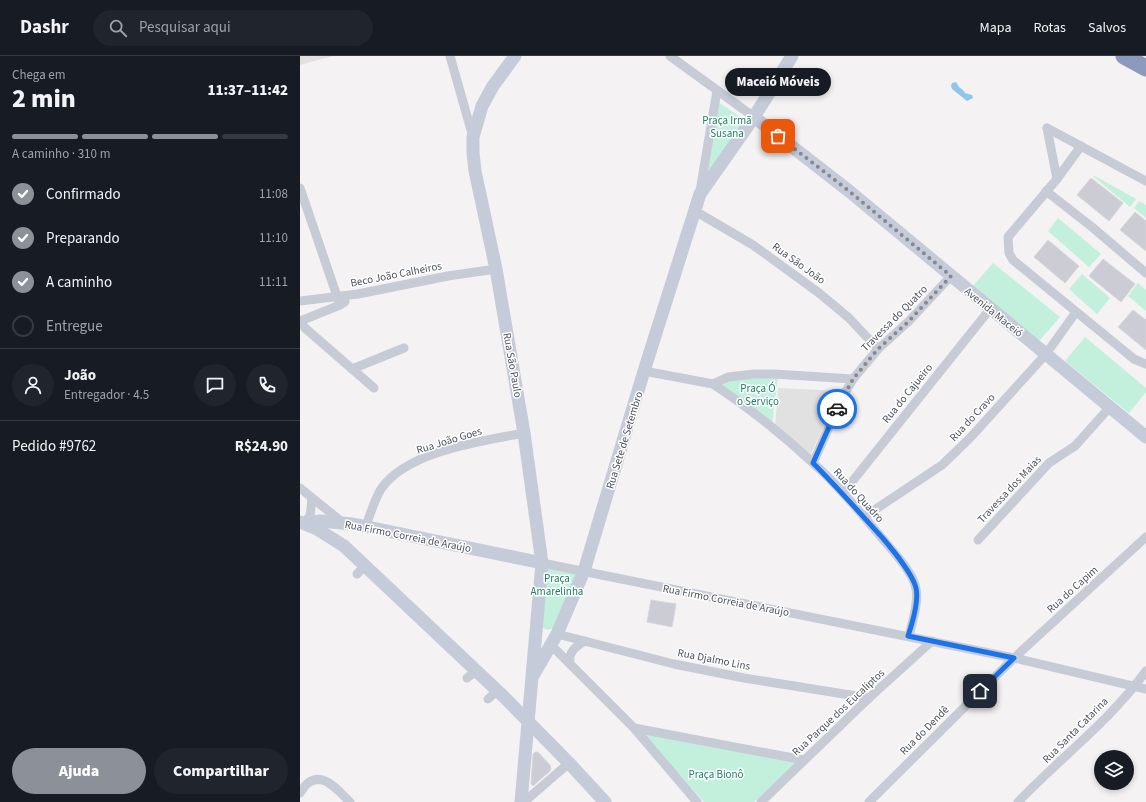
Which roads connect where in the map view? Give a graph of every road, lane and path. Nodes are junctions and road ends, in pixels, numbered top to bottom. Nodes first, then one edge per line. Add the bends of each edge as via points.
1 (450, 56) edge
2 (515, 56) edge
3 (670, 56) edge
4 (792, 56) edge
5 (1124, 56) edge
6 (1146, 68) edge
7 (717, 91) junction
8 (754, 117) junction
9 (473, 137) junction
10 (1081, 146) junction
11 (1057, 179) junction
12 (1146, 181) edge
13 (300, 188) edge
14 (1046, 191) junction
15 (700, 194) junction
16 (695, 210) junction
17 (496, 269) junction
18 (1146, 273) edge
19 (951, 276) junction
20 (358, 294) junction
21 (337, 296) junction
22 (300, 301) edge
23 (340, 306) junction
24 (990, 309) junction
25 (1076, 312) junction
26 (300, 321) edge
27 (404, 348) dead end
28 (878, 349) junction
29 (1046, 354) junction
30 (1146, 364) edge
31 (352, 369) junction
32 (644, 371) junction
33 (853, 379) junction
34 (713, 384) junction
35 (374, 388) dead end
36 (1110, 407) junction
37 (524, 433) junction
38 (1146, 437) edge
39 (813, 463) junction
40 (300, 488) edge
41 (843, 493) junction
42 (312, 499) junction
43 (864, 518) junction
44 (302, 522) edge
45 (354, 524) junction
46 (1146, 537) edge
47 (978, 540) dead end
48 (344, 546) junction
49 (542, 563) junction
50 (584, 571) junction
51 (536, 629) junction
52 (908, 636) junction
53 (554, 640) junction
54 (932, 641) junction
55 (585, 642) junction
56 (1014, 658) junction
57 (570, 664) junction
58 (1146, 672) edge
59 (532, 679) junction
60 (1134, 687) junction
61 (1146, 689) edge
62 (496, 696) junction
63 (530, 697) junction
64 (869, 698) junction
65 (528, 722) junction
66 (634, 728) junction
67 (546, 739) junction
68 (526, 748) junction
69 (804, 760) junction
70 (569, 763) junction
71 (300, 793) edge
72 (350, 802) edge
73 (521, 802) edge
74 (524, 802) edge
75 (605, 802) edge
76 (697, 802) edge
77 (761, 802) edge
78 (869, 802) edge
79 (1018, 802) edge

1 - 9 street, Rua São Paulo
2 - 9 street via 482,106
3 - 7 street, Avenida Maceió
4 - 8 street, Rua Sete de Setembro
5 - 6 highway
7 - 8 street, Avenida Maceió
7 - 15 street, Rua Sete de Setembro
8 - 15 street, Rua Sete de Setembro
8 - 19 street, Avenida Maceió via 849,191
9 - 17 street, Rua São Paulo via 475,171
10 - 11 street
10 - 11 street via 1047,128
10 - 12 street
11 - 14 street
13 - 21 street
14 - 18 street
14 - 25 street via 1008,237 1009,253 1013,260
15 - 16 street, Rua Sete de Setembro
16 - 28 street, Rua São João via 753,245 820,293 849,318
16 - 32 street, Rua Sete de Setembro
17 - 20 street, Beco João Calheiros
17 - 37 street, Rua São Paulo
19 - 24 street, Avenida Maceió
19 - 28 street, Travessa do Quatro via 908,322
20 - 21 street, Beco João Calheiros
20 - 23 street
21 - 22 street, Beco João Calheiros
21 - 23 street
23 - 26 street
24 - 29 street, Avenida Maceió
24 - 41 street, Rua do Cajueiro
25 - 29 street, Rua do Cravo
25 - 30 street via 1134,359
26 - 31 street
27 - 31 street
28 - 33 street, Travessa do Quatro
29 - 36 street, Avenida Maceió
29 - 43 street, Rua do Cravo via 942,465
31 - 35 street
32 - 34 street
32 - 50 street, Rua Sete de Setembro
33 - 34 street via 754,374 728,377
33 - 39 street, Travessa do Quatro
34 - 39 street, Rua do Quadro via 748,407
36 - 38 street, Avenida Maceió
36 - 47 street, Travessa dos Maias via 1075,446 1049,463
37 - 45 street, Rua João Goes via 469,444 414,463 396,473 372,506
37 - 49 street, Rua São Paulo
39 - 41 street, Rua do Quadro
40 - 42 street
41 - 43 street, Rua do Quadro
42 - 44 street via 310,516
42 - 45 street
43 - 52 street, Rua do Quadro via 896,554 917,589 915,614
44 - 45 street, Rua Firmo Correia de Araújo
44 - 48 street, Rua Firmo Correia de Araújo
45 - 48 street via 346,534
45 - 49 street, Rua Firmo Correia de Araújo
46 - 56 street, Rua do Capim
48 - 62 street, Rua Firmo Correia de Araújo via 361,570
49 - 50 street, Rua Firmo Correia de Araújo
49 - 51 street, Rua São Paulo
50 - 52 street, Rua Firmo Correia de Araújo
50 - 53 street, Rua Sete de Setembro
51 - 53 street via 545,639 553,637
51 - 59 street, Rua São Paulo
52 - 54 street, Rua Firmo Correia de Araújo
53 - 55 street, Rua Djalmo Lins
53 - 57 street
53 - 59 street, Rua Sete de Setembro
54 - 56 street, Rua Firmo Correia de Araújo
54 - 64 street, Rua Parque dos Eucaliptos
55 - 57 street via 575,647 571,653
55 - 64 street, Rua Djalmo Lins via 744,678
56 - 60 street, Rua Firmo Correia de Araújo
56 - 78 street, Rua do Dendê
57 - 66 street
58 - 60 street, Rua Santa Catarina
59 - 63 street, Rua São Paulo
60 - 61 street, Rua Firmo Correia de Araújo
60 - 79 street, Rua Santa Catarina
62 - 63 street via 513,699
62 - 65 street, Rua Firmo Correia de Araújo
63 - 65 street, Rua São Paulo
64 - 69 street, Rua Parque dos Eucaliptos
65 - 67 street, Rua Firmo Correia de Araújo
65 - 68 street, Rua São Paulo
66 - 69 street
66 - 76 street
67 - 68 street
67 - 70 street, Rua Firmo Correia de Araújo
68 - 73 street, Rua São Paulo
69 - 77 street, Rua Parque dos Eucaliptos
70 - 74 street
70 - 75 street, Rua Firmo Correia de Araújo
71 - 72 street via 307,783 320,780 329,783

